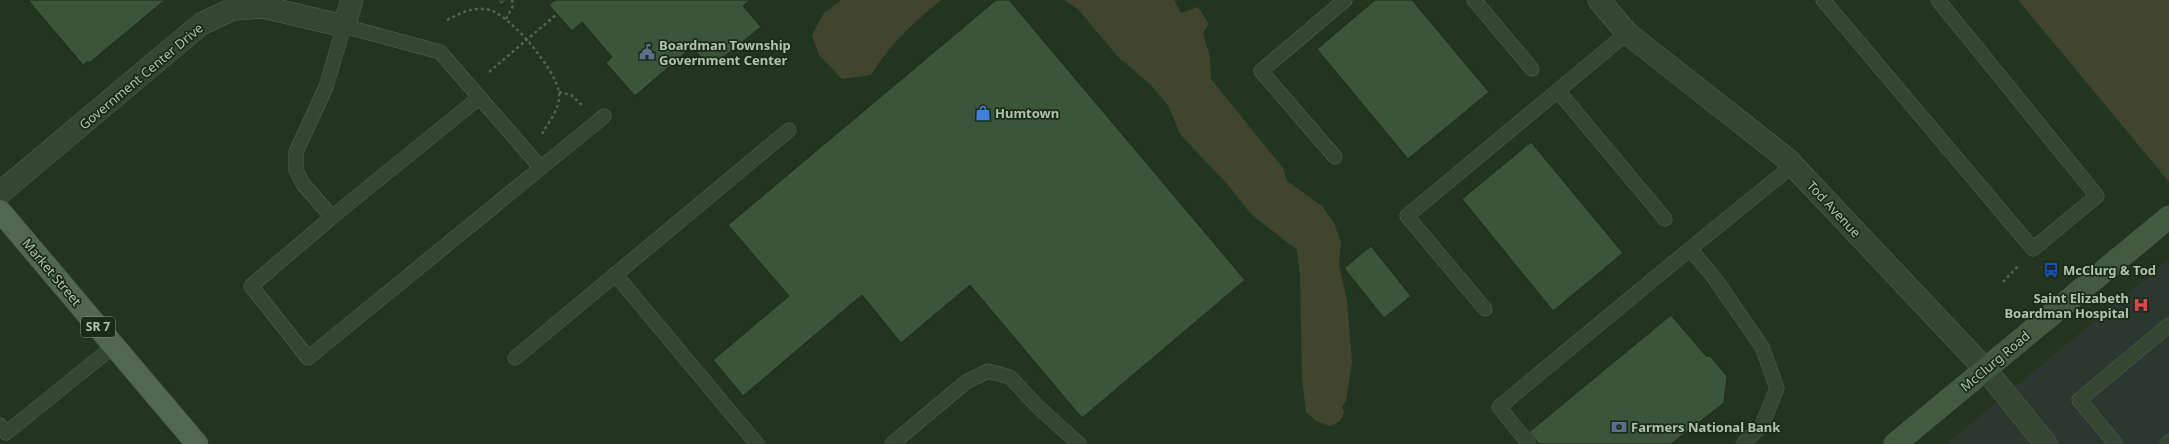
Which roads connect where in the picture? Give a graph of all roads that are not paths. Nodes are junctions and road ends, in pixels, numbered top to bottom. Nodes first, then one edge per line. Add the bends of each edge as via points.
1 (352, 0) edge
2 (1346, 0) edge
3 (1474, 0) edge
4 (1599, 0) edge
5 (1823, 0) edge
6 (1938, 0) edge
7 (344, 26) junction
8 (1627, 33) junction
9 (1532, 69) dead end
10 (1558, 91) junction
11 (476, 92) junction
12 (604, 116) dead end
13 (789, 130) dead end
14 (1335, 157) dead end
15 (1793, 165) junction
16 (541, 168) junction
17 (0, 193) edge
18 (0, 211) edge
19 (332, 216) junction
20 (2169, 217) edge
21 (1665, 219) dead end
22 (1690, 249) junction
23 (615, 274) junction
24 (1485, 309) dead end
25 (2169, 325) edge
26 (114, 346) junction
27 (515, 358) dead end
28 (1985, 369) junction
29 (0, 425) edge
30 (755, 443) edge
31 (197, 444) edge
32 (892, 444) edge
33 (1079, 444) edge
34 (1529, 444) edge
35 (1743, 444) edge
36 (1895, 444) edge
37 (2046, 444) edge
38 (2116, 444) edge

1 - 7 street
2 - 14 lane via 1261,71
3 - 9 lane
4 - 8 street, Tod Avenue
5 - 6 lane via 2033,249 2097,196
7 - 11 lane via 440,52
7 - 17 street, Government Center Drive via 263,7 233,9 201,24
7 - 19 lane via 326,87 296,152 296,170 304,184
8 - 10 lane
8 - 15 street, Tod Avenue
10 - 21 lane
10 - 24 lane via 1407,216
11 - 16 lane
11 - 19 lane
12 - 16 lane
13 - 23 lane
15 - 22 lane
15 - 28 street, Tod Avenue
16 - 19 lane via 308,358 251,286
18 - 26 main road, Market Street / SR 7
20 - 28 street, McClurg Road
22 - 34 lane via 1499,407
22 - 35 lane via 1713,276 1762,347 1777,388 1762,425
23 - 27 lane
23 - 30 lane
25 - 38 lane via 2079,400
26 - 29 lane via 6,433
26 - 31 main road, Market Street / SR 7
28 - 36 street, McClurg Road
28 - 37 street, Tod Avenue
32 - 33 lane via 966,382 988,371 1010,377

